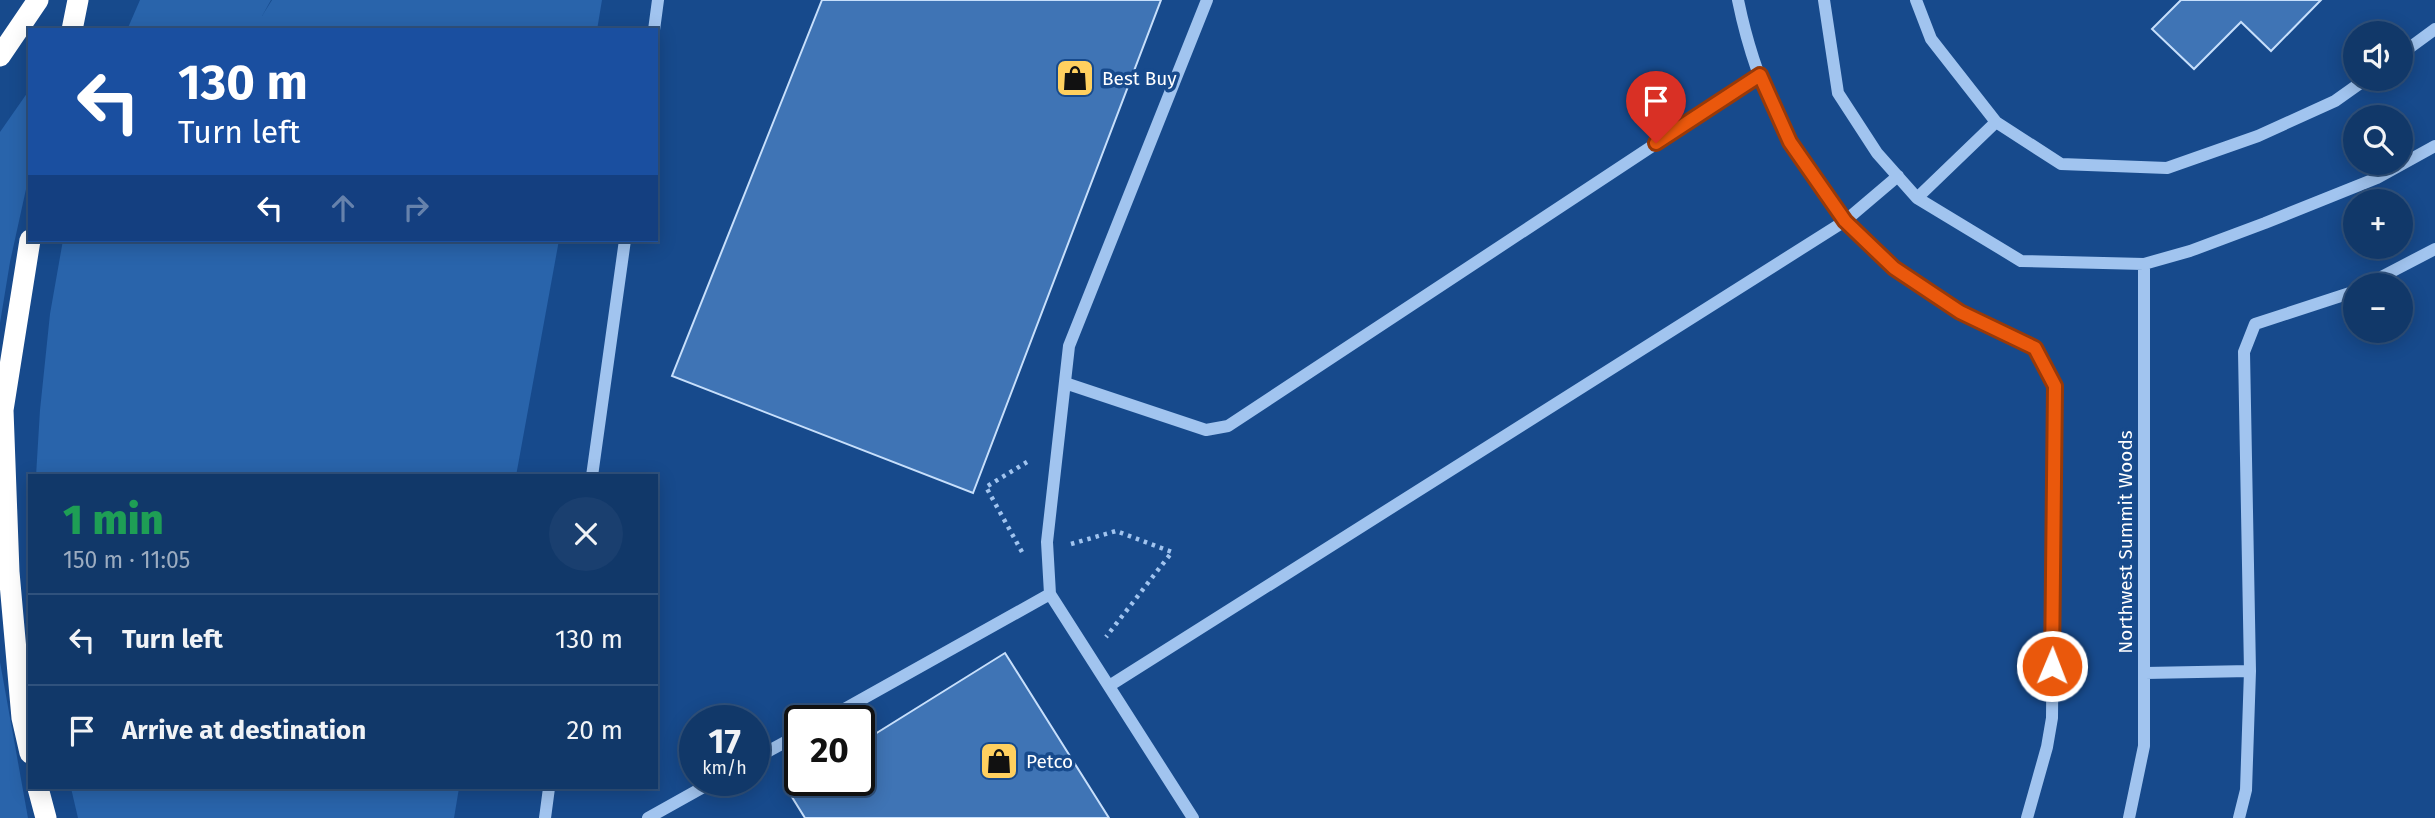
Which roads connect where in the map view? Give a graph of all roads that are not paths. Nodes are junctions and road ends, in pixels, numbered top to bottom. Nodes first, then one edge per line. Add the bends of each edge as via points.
1 (38, 0) edge
2 (78, 0) edge
3 (658, 0) edge
4 (1206, 0) edge
5 (1738, 0) edge
6 (1824, 0) edge
7 (1916, 0) edge
8 (72, 28) edge
9 (654, 28) edge
10 (2435, 29) edge
11 (2413, 45) edge
12 (0, 56) edge
13 (1760, 75) junction
14 (2349, 91) edge
15 (1996, 122) junction
16 (2435, 146) edge
17 (1898, 176) junction
18 (1917, 198) junction
19 (1845, 221) junction
20 (30, 242) edge
21 (625, 242) edge
22 (2435, 249) edge
23 (2144, 264) junction
24 (2389, 273) edge
25 (2343, 295) edge
26 (1065, 383) junction
27 (592, 474) edge
28 (1050, 594) junction
29 (2250, 671) junction
30 (2145, 673) junction
31 (1110, 686) junction
32 (851, 705) edge
33 (28, 744) edge
34 (38, 789) edge
35 (549, 789) edge
36 (687, 796) edge
37 (46, 818) edge
38 (545, 818) edge
39 (648, 818) edge
40 (1193, 818) edge
41 (2027, 818) edge
42 (2129, 818) edge
43 (2239, 818) edge

1 - 12 highway
2 - 8 highway
3 - 9 street
4 - 26 street via 1069,346
5 - 13 street via 1745,37
6 - 17 street via 1838,93 1877,153
7 - 15 street via 1931,39
10 - 11 street
13 - 19 street via 1790,142
13 - 26 street via 1228,426 1206,430
14 - 15 street via 2258,136 2167,168 2061,164
15 - 18 street
16 - 23 street via 2377,178 2190,251
17 - 18 street
17 - 19 street
18 - 23 street via 2021,261
19 - 31 street
19 - 41 street via 1894,268 1960,312 2035,348 2055,386 2052,718
20 - 33 highway via 4,410 9,572
21 - 27 street
22 - 24 street
23 - 30 street, Northwest Summit Woods
25 - 29 street via 2255,324 2244,352
26 - 28 street via 1047,542
28 - 31 street
28 - 32 street
29 - 30 street
29 - 43 street via 2246,790
30 - 42 street, Northwest Summit Woods via 2144,746
31 - 40 street
34 - 37 highway
35 - 38 street
36 - 39 street

